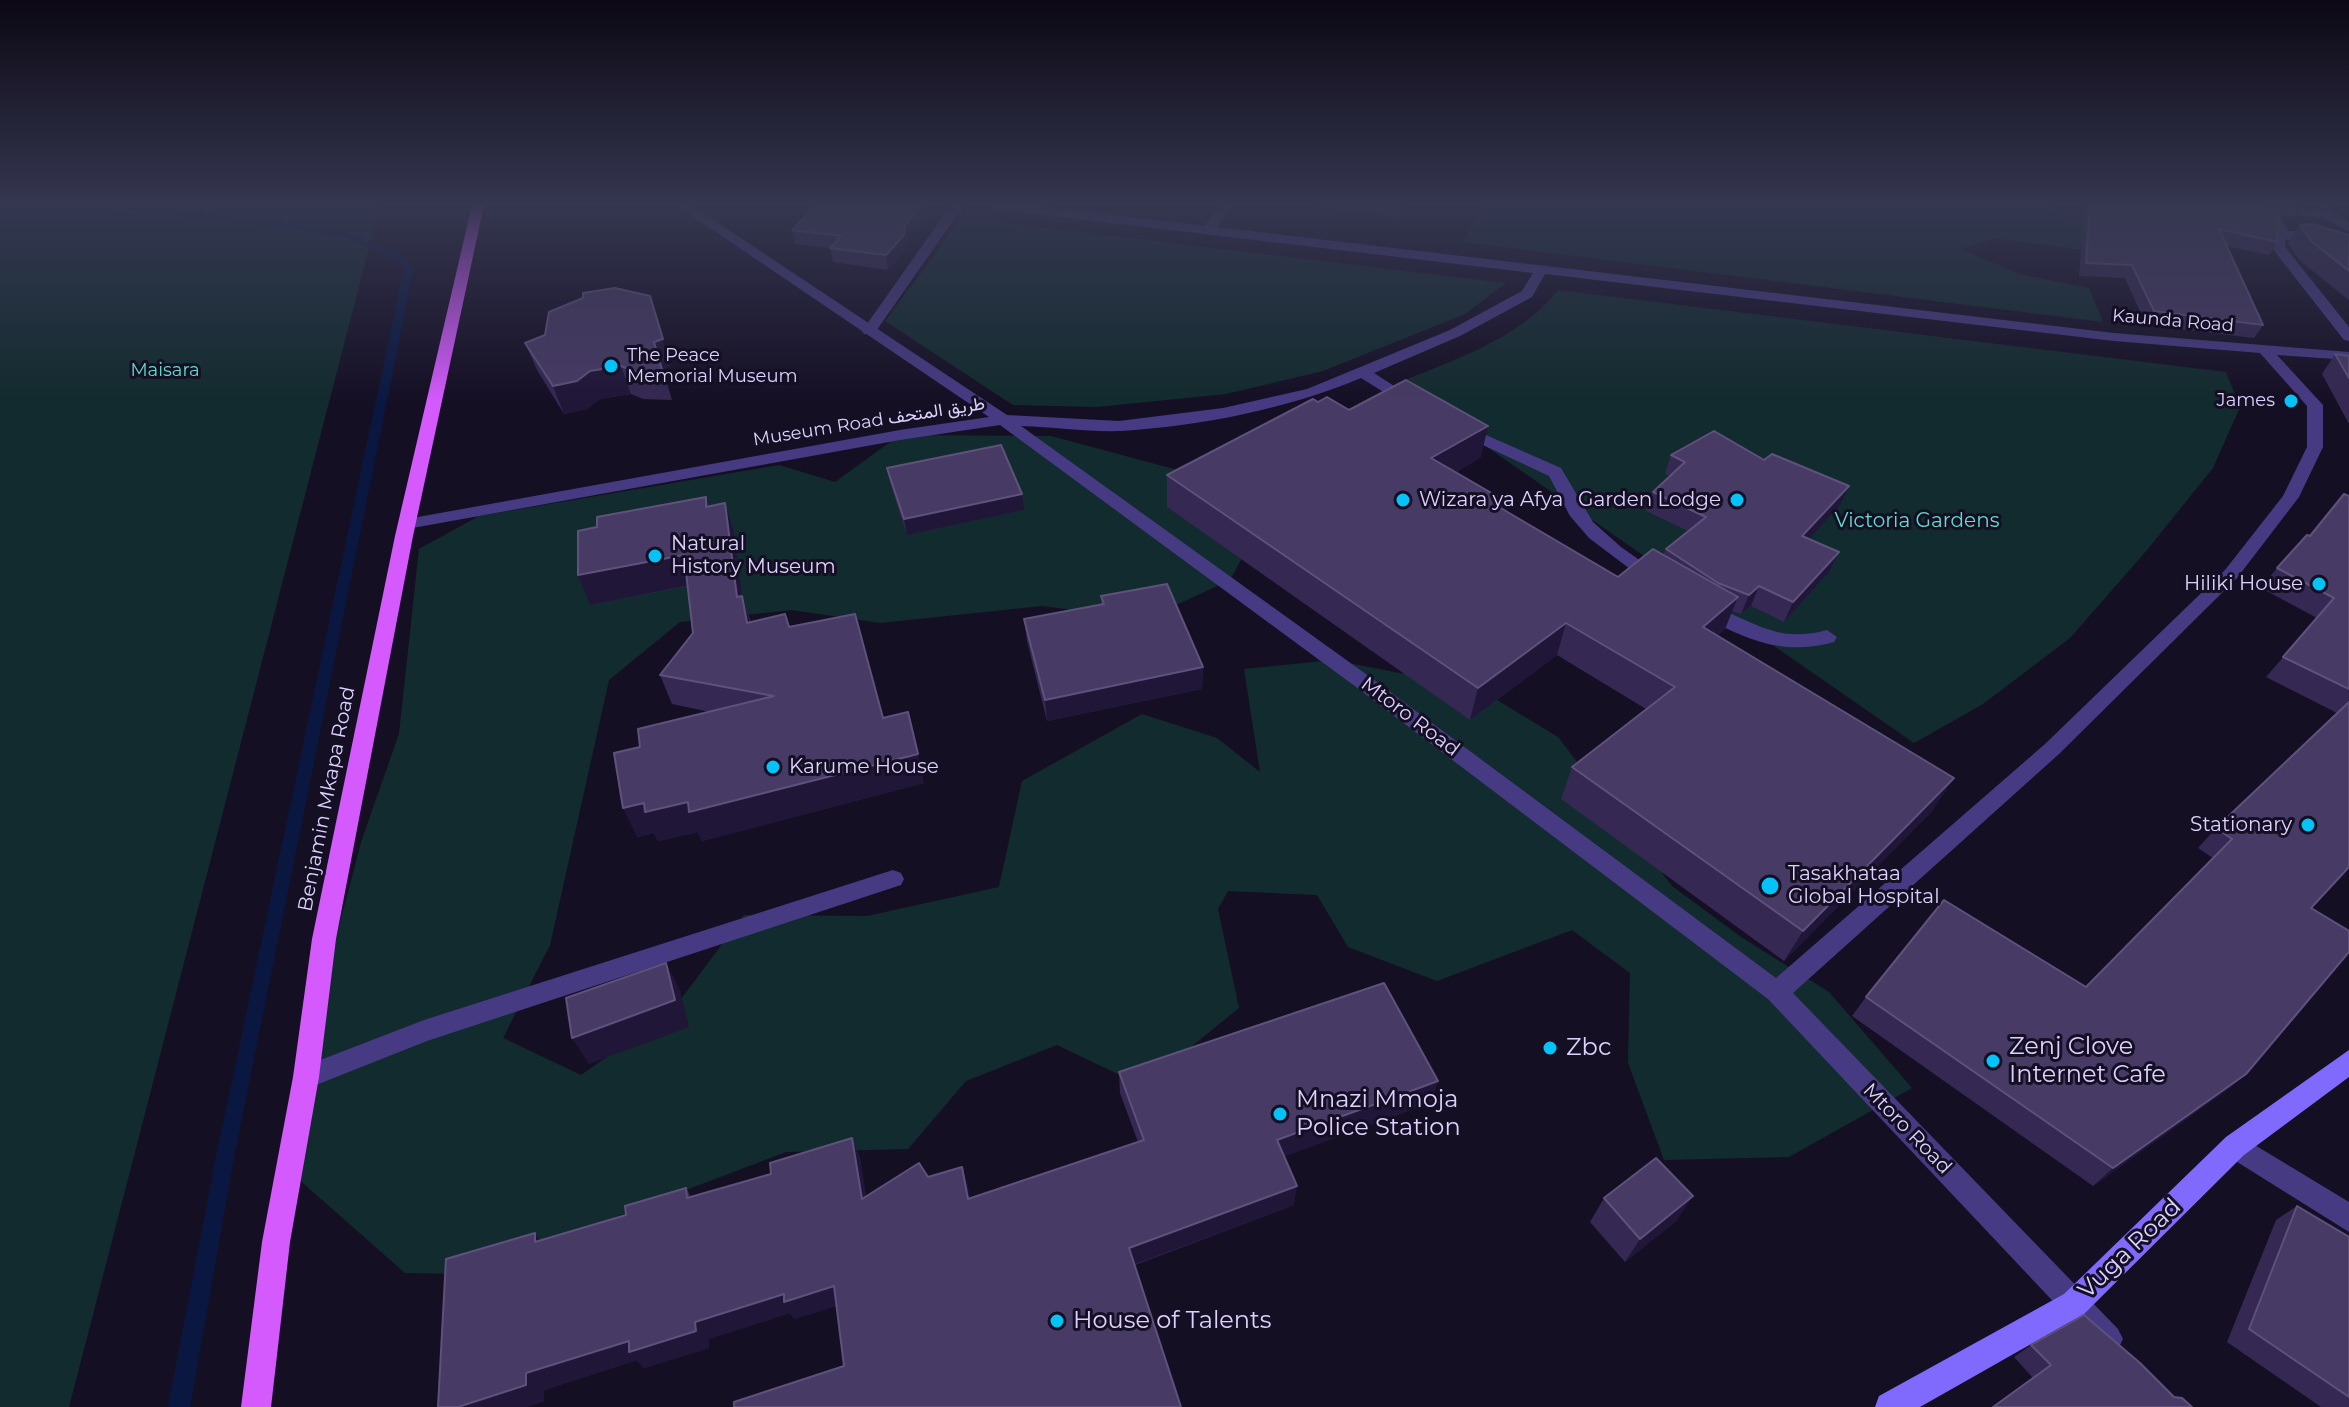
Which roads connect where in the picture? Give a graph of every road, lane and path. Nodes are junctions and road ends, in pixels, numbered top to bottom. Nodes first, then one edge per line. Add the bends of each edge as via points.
1 (463, 271) edge
2 (779, 271) edge
3 (912, 271) edge
4 (1540, 271) edge
5 (1564, 271) edge
6 (2297, 271) edge
7 (869, 331) junction
8 (2349, 337) edge
9 (2263, 348) junction
10 (2349, 356) edge
11 (1364, 373) junction
12 (1423, 410) edge
13 (1003, 420) junction
14 (1447, 423) edge
15 (407, 524) junction
16 (1666, 587) edge
17 (1690, 603) edge
18 (1827, 637) dead end
19 (893, 879) dead end
20 (1777, 992) junction
21 (2349, 1062) edge
22 (306, 1077) junction
23 (2235, 1146) junction
24 (2349, 1218) edge
25 (2074, 1304) junction
26 (2125, 1355) edge
27 (256, 1407) edge
28 (1890, 1407) edge

1 - 15 main road, Benjamin Mkapa Road
2 - 7 street, Mtoro Road
3 - 7 street
4 - 11 street, Museum Road طريق المتحف via 1527,294
5 - 9 street, Kaunda Road via 2114,337
6 - 8 street
7 - 13 street, Mtoro Road
9 - 10 street, Kaunda Road
9 - 20 street via 2315,405 2315,447 2291,497 2231,574 2052,749
11 - 12 street
11 - 13 street, Museum Road طريق المتحف via 1312,393 1223,413 1119,426
13 - 15 street, Museum Road طريق المتحف
13 - 20 street, Mtoro Road
14 - 16 street via 1555,472 1593,532
15 - 22 main road, Benjamin Mkapa Road via 324,939
17 - 18 street via 1784,643 1813,643
19 - 22 street via 424,1031
20 - 25 street, Mtoro Road
21 - 23 main road, Vuga Road
22 - 27 main road, Benjamin Mkapa Road via 276,1242
23 - 24 street
23 - 25 main road, Vuga Road
25 - 26 street, Mtoro Road
25 - 28 main road, Vuga Road

